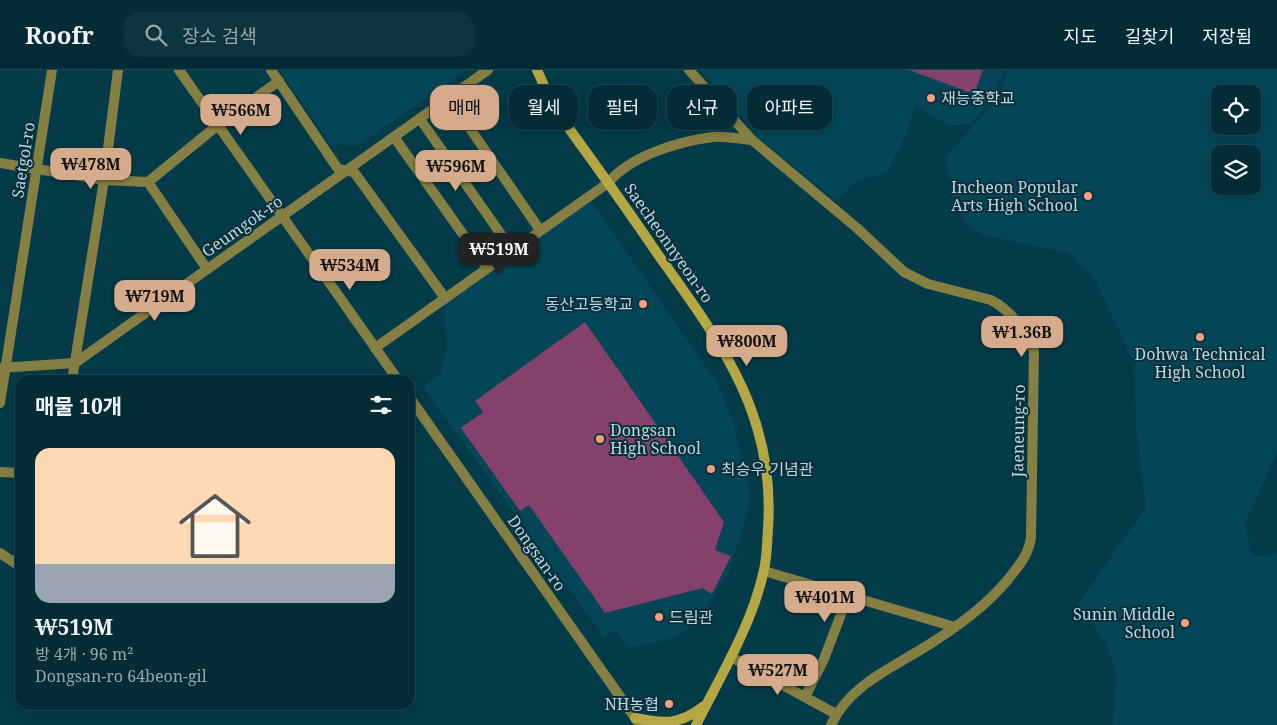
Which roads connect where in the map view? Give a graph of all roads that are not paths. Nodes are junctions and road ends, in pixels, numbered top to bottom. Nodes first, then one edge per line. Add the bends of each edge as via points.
1 (52, 70) edge
2 (118, 70) edge
3 (180, 70) edge
4 (271, 70) edge
5 (488, 70) edge
6 (537, 70) edge
7 (689, 70) edge
8 (279, 81) junction
9 (467, 85) edge
10 (430, 112) edge
11 (420, 119) junction
12 (218, 125) junction
13 (471, 130) edge
14 (394, 137) junction
15 (752, 140) junction
16 (0, 163) edge
17 (37, 168) junction
18 (346, 171) junction
19 (104, 180) junction
20 (148, 182) junction
21 (608, 182) junction
22 (283, 217) junction
23 (540, 230) junction
24 (512, 250) junction
25 (487, 268) junction
26 (207, 269) junction
27 (444, 298) junction
28 (375, 348) junction
29 (74, 363) junction
30 (3, 368) edge
31 (73, 375) edge
32 (394, 375) edge
33 (0, 404) edge
34 (415, 405) edge
35 (0, 472) edge
36 (15, 473) edge
37 (0, 553) edge
38 (15, 557) edge
39 (764, 571) junction
40 (848, 596) junction
41 (955, 626) junction
42 (731, 657) junction
43 (805, 697) junction
44 (707, 704) junction
45 (836, 714) junction
46 (639, 723) edge
47 (696, 725) edge
48 (703, 725) edge
49 (831, 725) edge

1 - 17 street, Saetgol-ro
2 - 19 street
3 - 12 street
4 - 8 street
5 - 9 street, Geumgok-ro
6 - 21 main road, Saecheonnyeon-ro via 554,108
7 - 15 street, Jaeneung-ro
8 - 12 street
8 - 18 street via 338,169
10 - 11 street, Geumgok-ro
11 - 14 street, Geumgok-ro
11 - 24 street
12 - 20 street
12 - 22 street
13 - 23 street
14 - 18 street, Geumgok-ro
14 - 25 street
15 - 21 street via 712,138 671,147 631,162
15 - 41 street, Jaeneung-ro via 911,277 1000,305 1020,325 1034,351 1029,548 995,594
16 - 17 street
17 - 19 street
17 - 30 street, Saetgol-ro
18 - 22 street, Geumgok-ro
18 - 27 street via 354,172
19 - 20 street
19 - 29 street
20 - 26 street
21 - 23 street
21 - 39 main road, Saecheonnyeon-ro via 723,348 749,401 763,443 768,479 769,520
22 - 26 street, Geumgok-ro
22 - 28 street
23 - 24 street
24 - 25 street
25 - 27 street
26 - 29 street, Geumgok-ro
27 - 28 street
28 - 32 street
29 - 30 street
29 - 31 street
30 - 33 street, Saetgol-ro
34 - 46 street, Dongsan-ro
35 - 36 street
37 - 38 street
39 - 40 street
39 - 42 main road, Saecheonnyeon-ro via 755,603
40 - 41 street
40 - 43 street via 824,659
41 - 45 street, Jaeneung-ro via 868,681
42 - 43 street
42 - 44 main road, Saecheonnyeon-ro
43 - 45 street
44 - 46 main road via 690,716 672,722
44 - 47 main road, Saecheonnyeon-ro
44 - 48 main road
45 - 49 street, Jaeneung-ro

